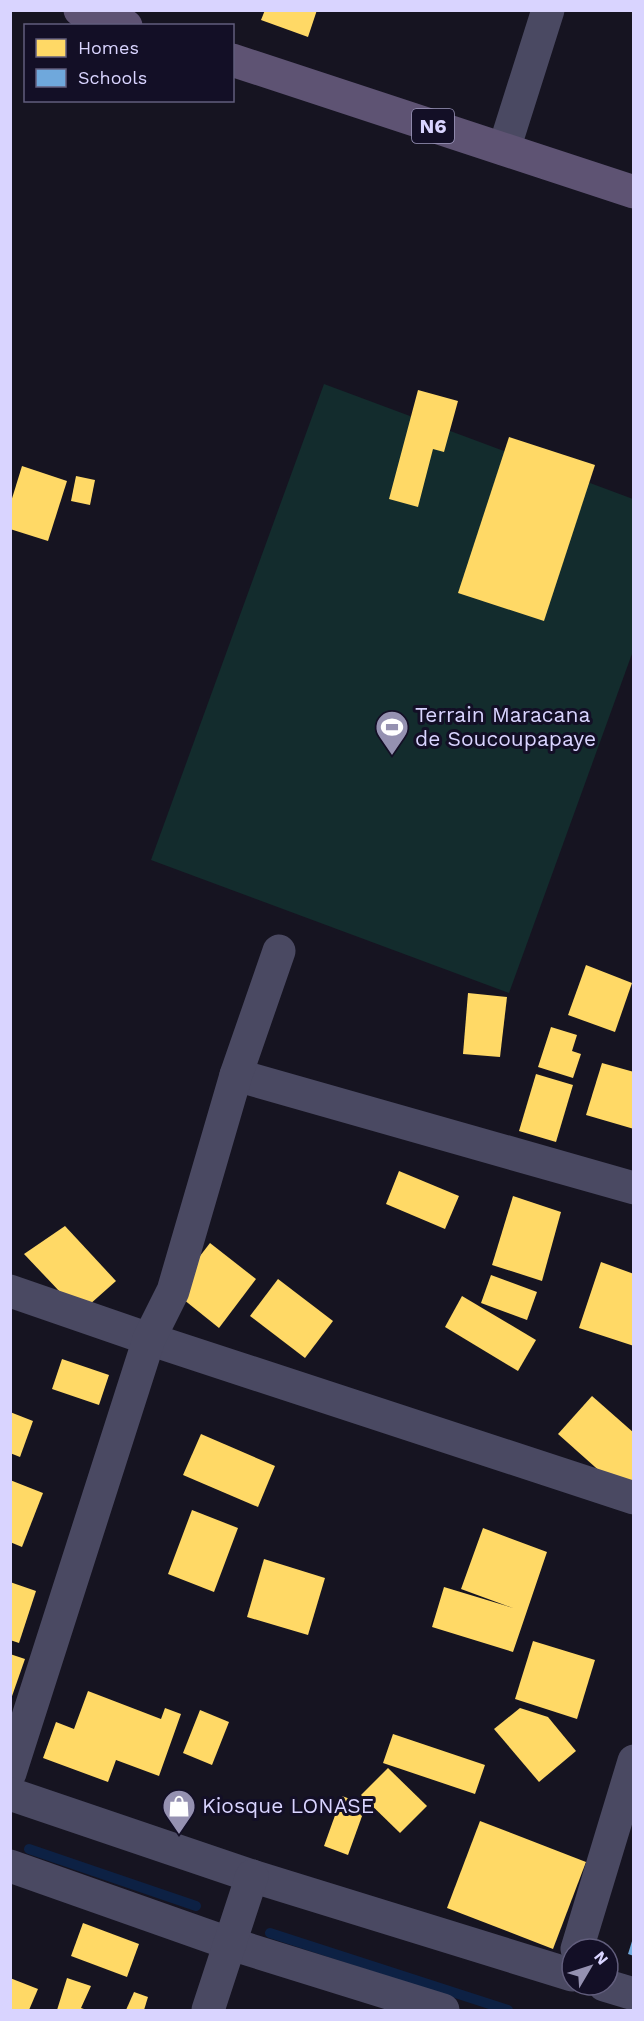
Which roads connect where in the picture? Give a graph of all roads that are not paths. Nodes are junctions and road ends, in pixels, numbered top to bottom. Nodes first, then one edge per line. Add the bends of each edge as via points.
1 (80, 10) edge
2 (548, 10) edge
3 (120, 24) edge
4 (234, 61) edge
5 (504, 149) junction
6 (633, 192) edge
7 (279, 951) dead end
8 (236, 1075) junction
9 (633, 1188) edge
10 (10, 1291) edge
11 (149, 1339) junction
12 (633, 1498) edge
13 (633, 1761) edge
14 (10, 1773) edge
15 (10, 1794) edge
16 (10, 1866) edge
17 (252, 1876) junction
18 (581, 1937) edge
19 (231, 1944) junction
20 (560, 1962) edge
21 (208, 2010) edge
22 (443, 2010) edge

1 - 3 main road
2 - 5 street
4 - 5 main road, N6
5 - 6 main road, N6
7 - 8 street
8 - 9 street
8 - 11 street via 173,1291
10 - 11 street
11 - 12 street
11 - 14 street
13 - 18 street
15 - 17 street
16 - 19 street
17 - 19 street
17 - 20 street
19 - 21 street
19 - 22 street

